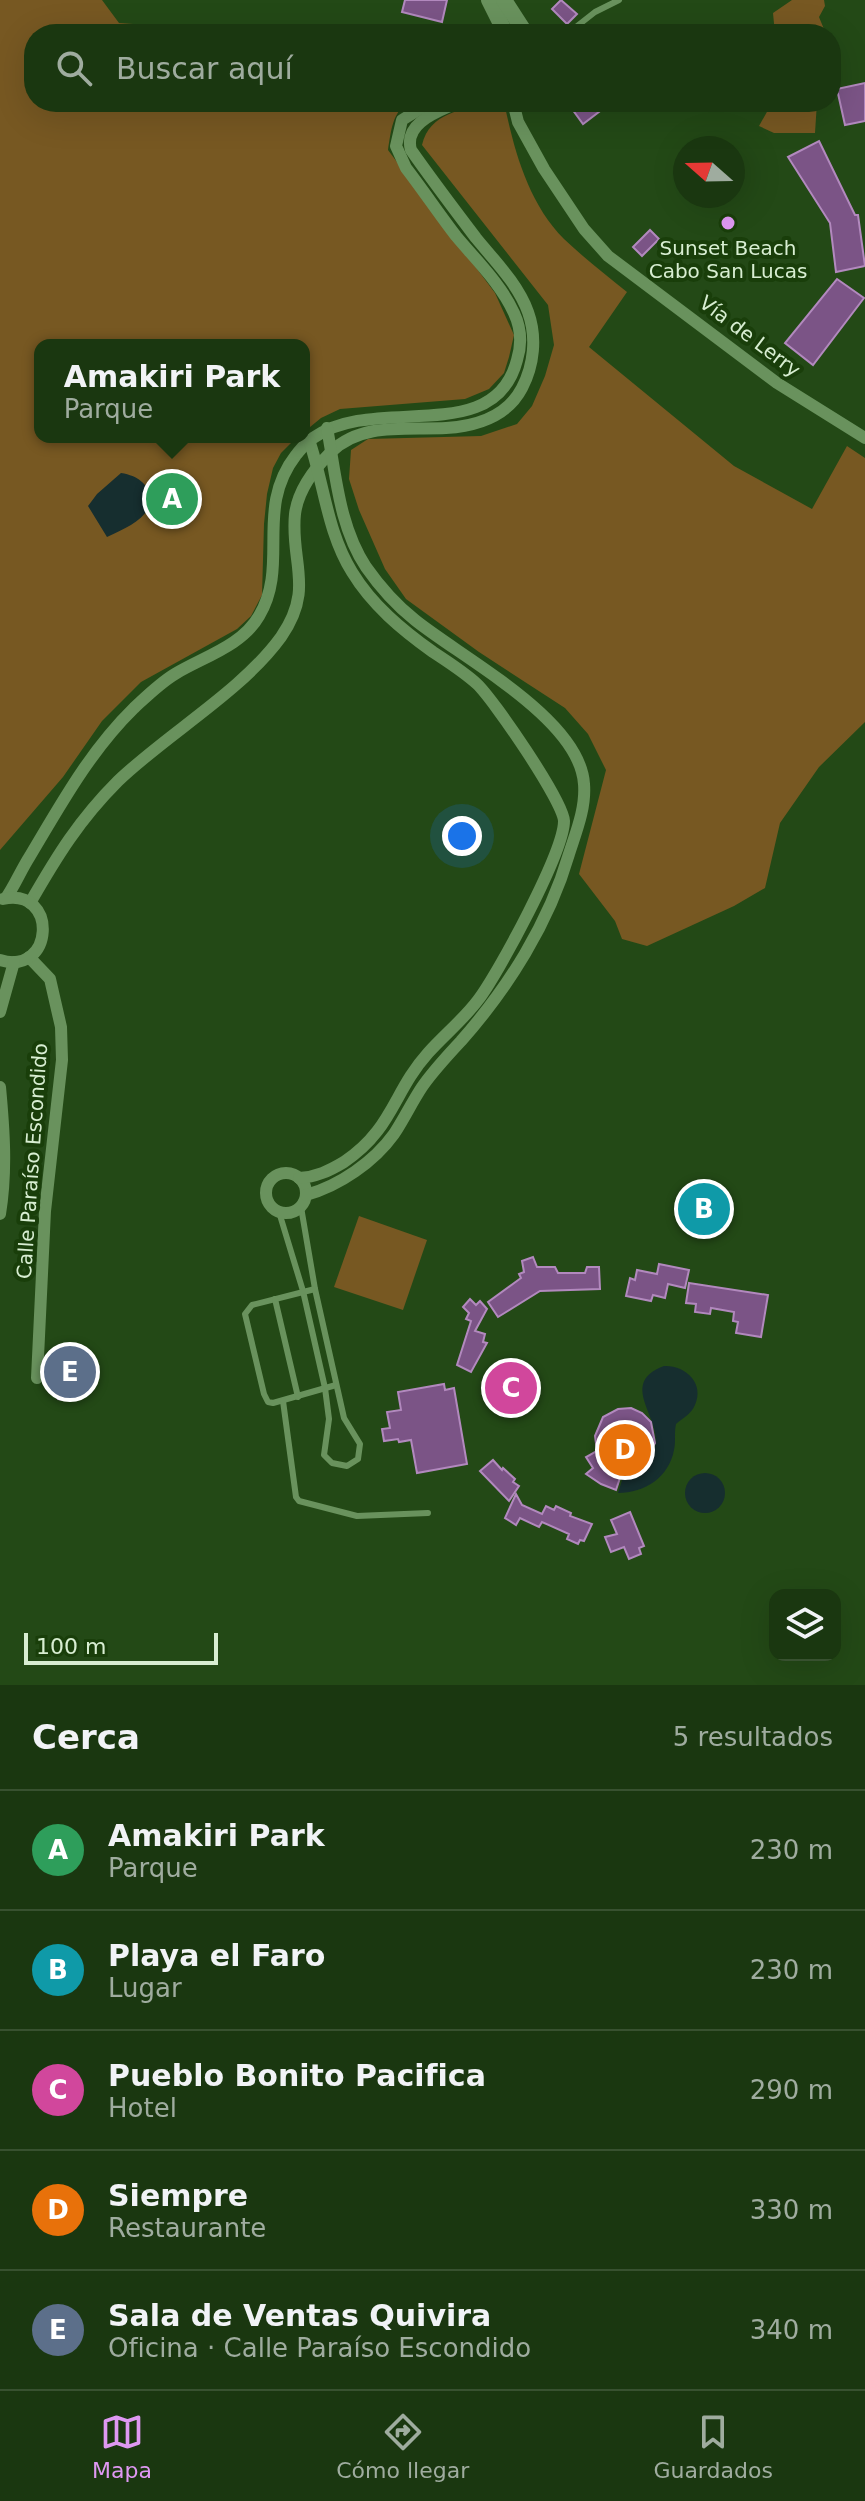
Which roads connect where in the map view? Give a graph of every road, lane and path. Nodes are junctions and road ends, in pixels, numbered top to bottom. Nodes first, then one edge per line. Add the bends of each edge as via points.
1 (489, 0) edge
2 (504, 0) edge
3 (619, 0) edge
4 (501, 24) edge
5 (520, 24) edge
6 (580, 24) edge
7 (415, 112) edge
8 (438, 112) edge
9 (516, 112) edge
10 (327, 428) junction
11 (865, 438) edge
12 (310, 439) edge
13 (307, 443) edge
14 (310, 443) edge
15 (331, 452) junction
16 (319, 467) junction
17 (3, 899) edge
18 (30, 903) junction
19 (29, 957) junction
20 (0, 960) edge
21 (14, 962) junction
22 (0, 1012) edge
23 (0, 1087) edge
24 (299, 1178) junction
25 (304, 1201) junction
26 (279, 1212) junction
27 (0, 1214) edge
28 (315, 1289) junction
29 (303, 1291) junction
30 (275, 1299) junction
31 (37, 1378) dead end
32 (336, 1385) junction
33 (325, 1388) junction
34 (298, 1397) junction
35 (283, 1401) junction
36 (428, 1513) dead end

1 - 4 street
2 - 5 street
3 - 6 lane
7 - 10 street via 402,120 396,146 406,168 513,312 520,338 511,379 504,392 466,411 377,417
8 - 15 street via 416,127 411,150 523,302 532,329 529,371 515,400 499,414 464,426 367,432
9 - 11 street, Vía de Lerry via 544,169 601,250 777,383
10 - 12 street
10 - 15 street
13 - 17 street via 286,468 275,498 271,585 256,621 222,649 164,681 107,736
14 - 16 street
15 - 16 street
15 - 25 street via 353,544 379,584 413,619 548,720 577,757 584,783 581,817 565,869 536,932 494,1002 430,1076 380,1150
16 - 18 street via 305,485 295,515 300,587 280,637 250,670 119,780 56,855
16 - 24 street via 333,530 351,571 387,616 483,691 550,787 564,820 541,885 475,1004 420,1062 368,1144 322,1174
17 - 18 street
18 - 19 street via 43,920 44,931
19 - 21 street
19 - 31 street, Calle Paraíso Escondido via 50,979 62,1060 45,1211
20 - 21 street
21 - 22 street
23 - 27 street via 6,1155
24 - 25 street
24 - 26 street via 288,1173 271,1181 267,1199
25 - 26 street via 291,1213
25 - 28 lane
26 - 29 lane
28 - 29 lane
28 - 32 lane
29 - 30 lane
29 - 33 lane
30 - 34 lane
30 - 35 lane via 252,1305 245,1314 264,1394 268,1402
32 - 33 lane
32 - 33 lane via 345,1423 360,1444 358,1459 347,1466 324,1455 329,1419
33 - 34 lane
34 - 35 lane
35 - 36 lane via 299,1501 357,1516

